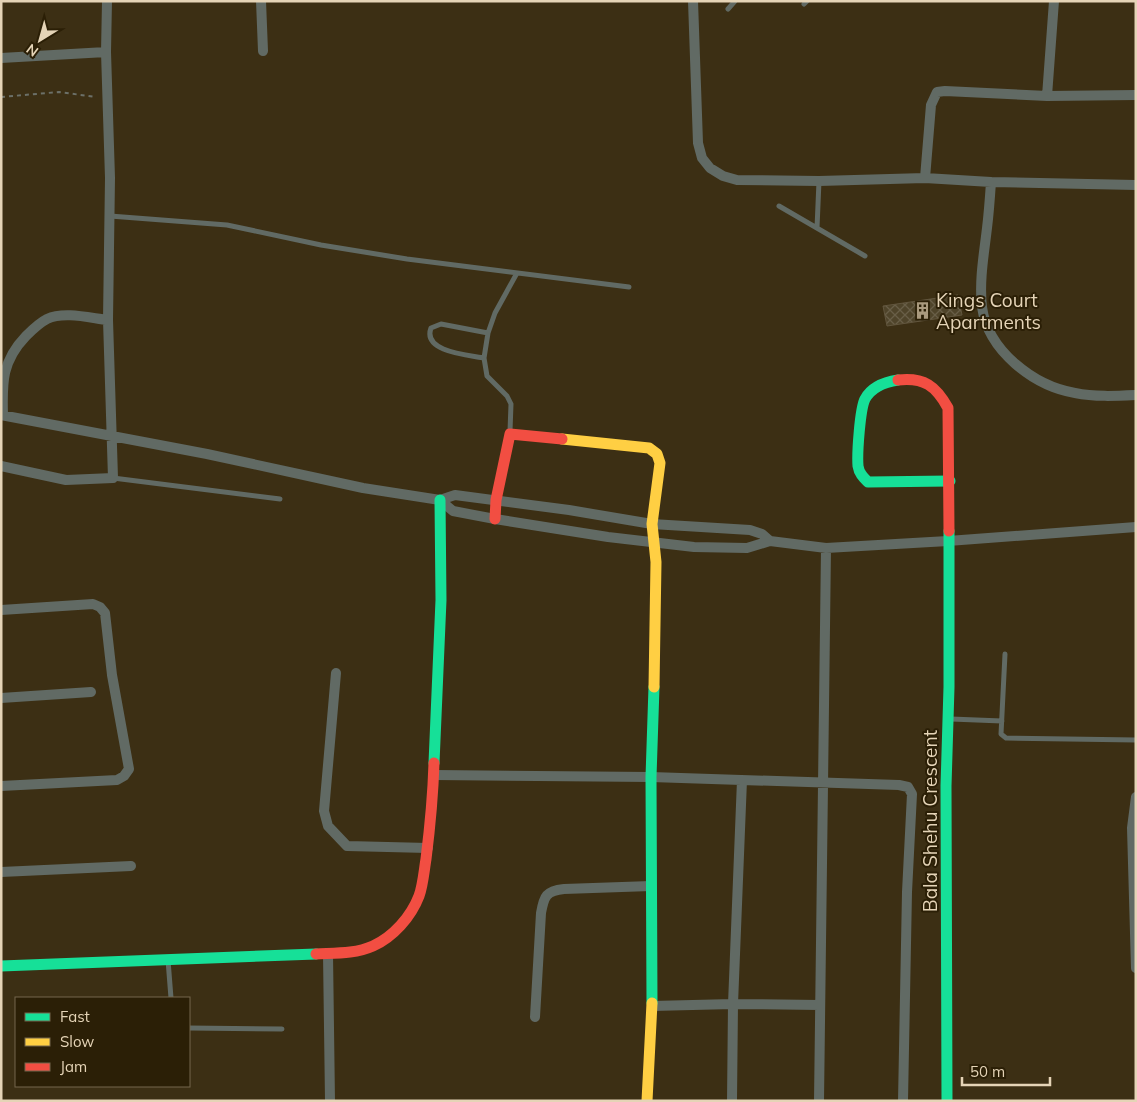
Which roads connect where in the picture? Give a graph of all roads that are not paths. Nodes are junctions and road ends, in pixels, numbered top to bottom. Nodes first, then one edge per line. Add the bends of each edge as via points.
1 (107, 1) edge
2 (261, 1) edge
3 (694, 1) edge
4 (735, 1) edge
5 (1054, 1) edge
6 (728, 8) dead end
7 (263, 50) dead end
8 (106, 52) junction
9 (1, 58) edge
10 (1136, 95) edge
11 (1046, 96) junction
12 (925, 178) junction
13 (819, 181) junction
14 (991, 182) junction
15 (1136, 185) edge
16 (779, 206) dead end
17 (110, 216) junction
18 (817, 228) junction
19 (865, 256) dead end
20 (517, 272) junction
21 (629, 287) dead end
22 (108, 320) junction
23 (488, 333) junction
24 (484, 358) junction
25 (1136, 395) edge
26 (2, 415) edge
27 (510, 434) junction
28 (112, 436) junction
29 (1, 466) edge
30 (113, 478) junction
31 (950, 482) junction
32 (280, 499) dead end
33 (440, 500) junction
34 (496, 500) junction
35 (495, 519) junction
36 (652, 524) junction
37 (1136, 527) edge
38 (770, 541) junction
39 (948, 541) junction
40 (653, 543) junction
41 (826, 548) junction
42 (1, 610) edge
43 (1004, 654) dead end
44 (336, 673) dead end
45 (91, 692) dead end
46 (1, 698) edge
47 (948, 719) junction
48 (1002, 721) junction
49 (1136, 740) edge
50 (434, 775) junction
51 (652, 778) junction
52 (742, 780) junction
53 (823, 783) junction
54 (1, 786) edge
55 (1136, 797) edge
56 (428, 848) junction
57 (131, 866) dead end
58 (1, 872) edge
59 (651, 886) junction
60 (328, 954) junction
61 (168, 960) junction
62 (1, 966) edge
63 (1136, 968) edge
64 (171, 997) edge
65 (733, 1004) junction
66 (820, 1005) junction
67 (652, 1006) junction
68 (535, 1018) dead end
69 (190, 1028) edge
70 (282, 1029) dead end
71 (330, 1101) edge
72 (647, 1101) edge
73 (732, 1101) edge
74 (819, 1101) edge
75 (903, 1101) edge
76 (947, 1101) edge

1 - 8 street
2 - 7 street
3 - 13 street via 698,143 702,158 710,168 736,180
4 - 6 lane
5 - 11 street
8 - 9 street
8 - 17 street
10 - 11 street
11 - 12 street via 937,92 931,105
12 - 13 street
12 - 14 street
13 - 18 lane
14 - 15 street
14 - 25 street via 981,277 982,307 993,337 1022,370 1054,388 1094,396
16 - 18 lane
17 - 20 lane via 227,225 406,259
17 - 22 street
18 - 19 lane
20 - 21 lane
20 - 23 lane
22 - 26 street via 64,316 48,319 33,329 12,352 6,365
22 - 28 street
23 - 24 lane
23 - 24 lane via 441,324 431,328 429,333 430,339 443,350
24 - 27 lane via 487,376 507,396 510,404
26 - 28 street
27 - 34 street
27 - 36 street via 653,449 660,463
28 - 30 street
28 - 33 street via 363,488
29 - 30 street via 66,480
30 - 32 lane
31 - 31 street via 948,408 936,390 927,383 906,378 884,382 874,388 865,399 862,411 858,466 861,476 868,482
31 - 39 street, Bala Shehu Crescent
33 - 34 street via 455,494
33 - 35 street via 453,511
33 - 50 street via 441,600
34 - 35 street
34 - 36 street
35 - 40 street
36 - 38 street via 750,530
36 - 40 street
37 - 39 street
38 - 40 street via 747,548
38 - 41 street
39 - 41 street
39 - 47 street, Bala Shehu Crescent
40 - 51 street via 656,599
41 - 53 street
42 - 54 street via 93,604 102,609 129,769 116,780
43 - 48 lane
44 - 56 street via 324,811 328,826 347,846
45 - 46 street
47 - 48 lane
47 - 76 street, Bala Shehu Crescent
48 - 49 lane via 1002,734 1006,738
50 - 51 street
50 - 56 street
51 - 52 street
51 - 59 street
52 - 53 street
52 - 65 street
53 - 66 street
53 - 75 street via 899,785 908,787 912,794
55 - 63 street via 1132,828
56 - 60 street via 418,896 396,932 374,946 355,952
57 - 58 street
59 - 67 street
59 - 68 street via 550,891 542,903
60 - 61 street
60 - 71 street
61 - 62 street
61 - 64 lane
65 - 66 street
65 - 67 street
65 - 73 street
66 - 74 street
67 - 72 street
69 - 70 lane

